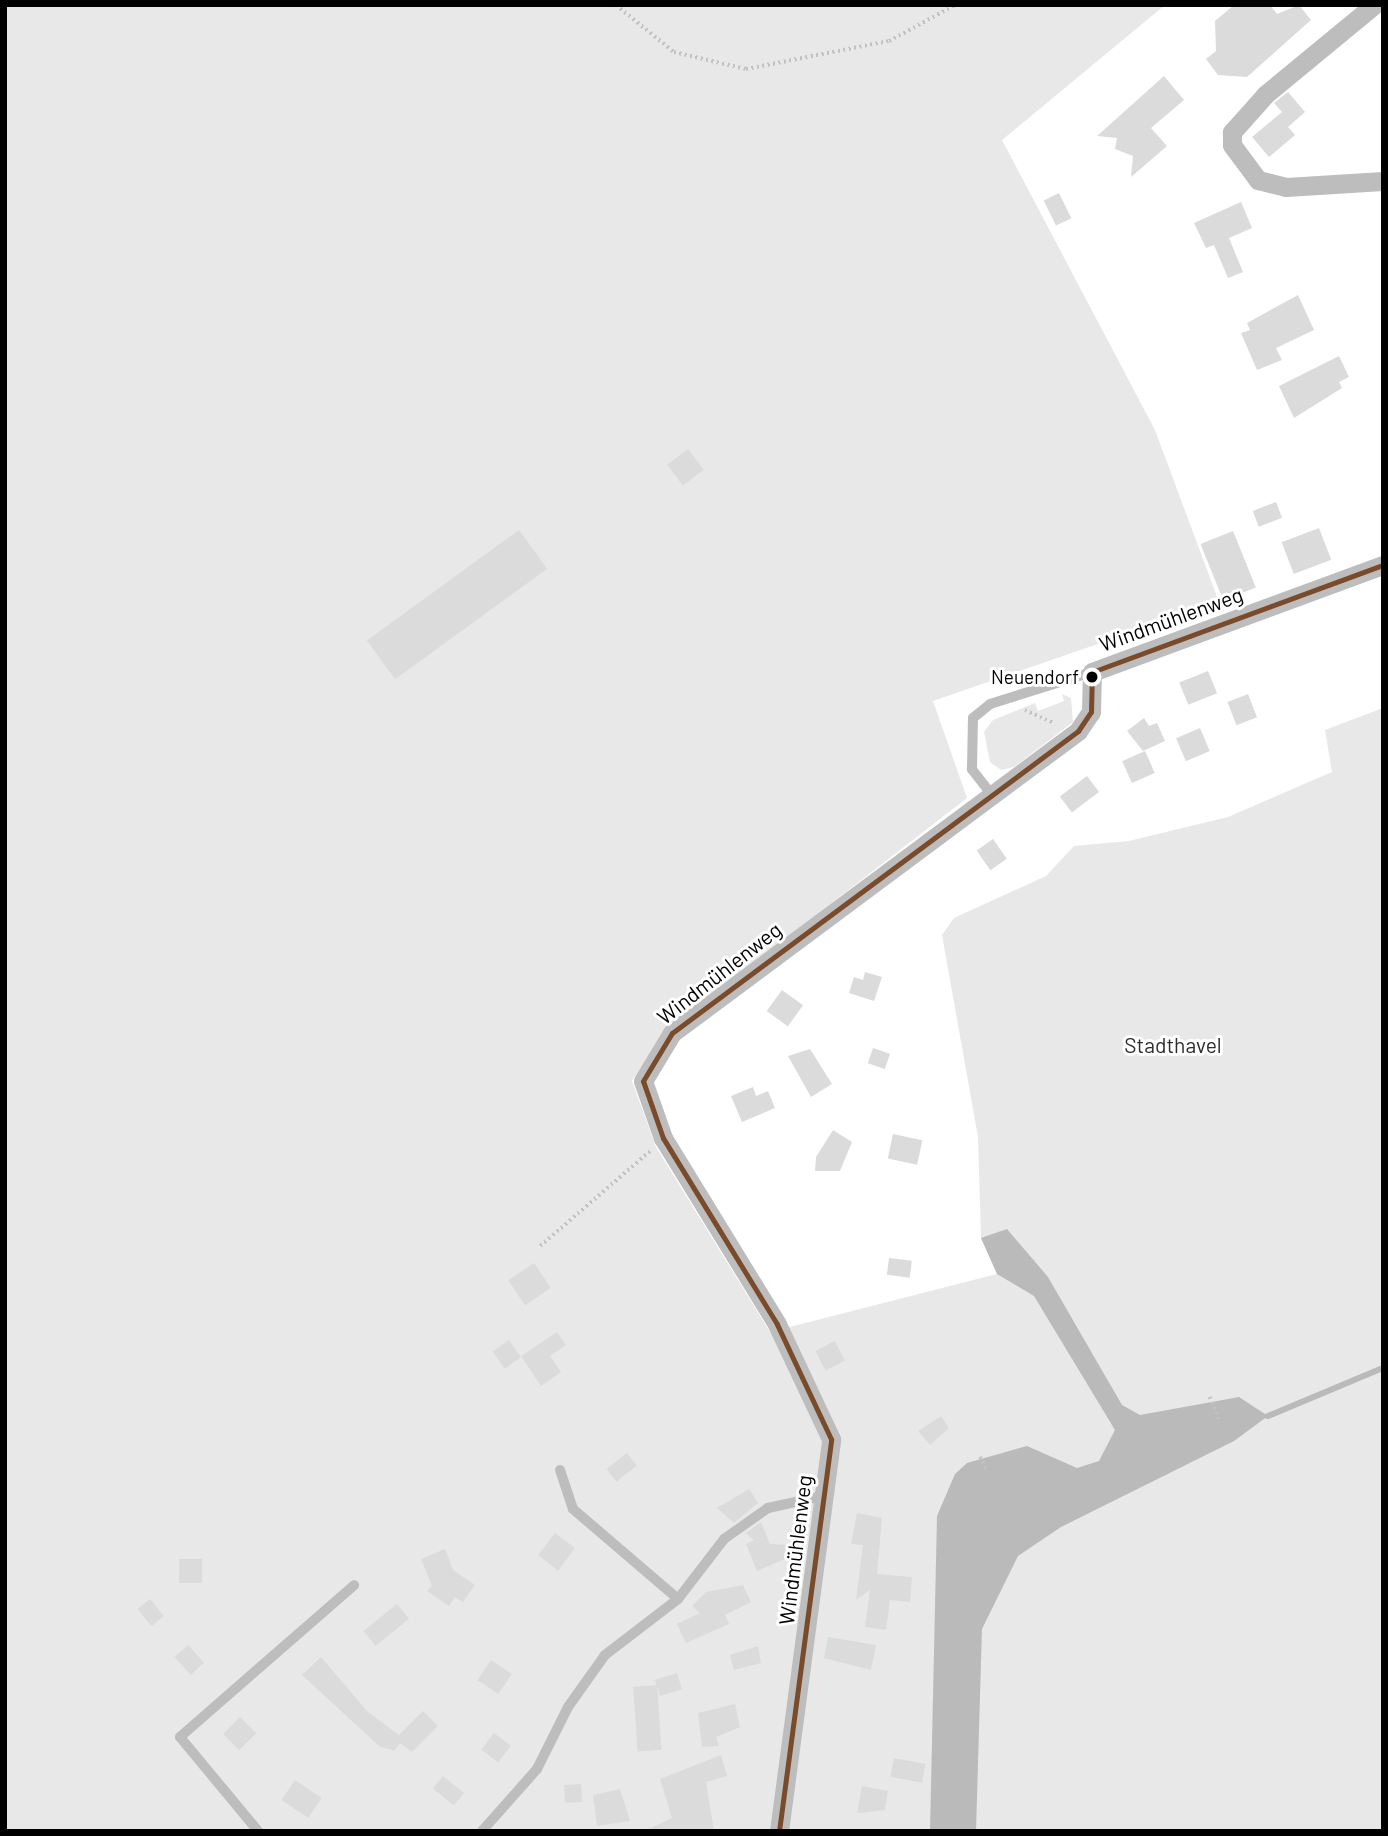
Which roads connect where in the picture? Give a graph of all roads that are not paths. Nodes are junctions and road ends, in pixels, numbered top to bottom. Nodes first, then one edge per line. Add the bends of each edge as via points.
1 (1374, 5) edge
2 (1383, 181) edge
3 (1383, 565) edge
4 (1092, 672) junction
5 (992, 795) junction
6 (560, 1470) dead end
7 (827, 1494) junction
8 (354, 1585) dead end
9 (678, 1599) junction
10 (258, 1831) edge
11 (482, 1831) edge
12 (779, 1831) edge

1 - 2 street via 1265,95 1233,132 1232,145 1246,171 1268,182
3 - 4 street, Windmühlenweg
4 - 5 street, Windmühlenweg via 1091,712 1078,731
4 - 5 lane via 1019,694 973,718 972,768
5 - 7 street, Windmühlenweg via 673,1034 643,1081 663,1138 827,1418
6 - 9 lane via 573,1509
7 - 9 lane via 791,1499 745,1521 709,1555
7 - 12 street, Windmühlenweg
8 - 10 lane via 180,1737
9 - 11 lane via 605,1655 568,1707 537,1769

